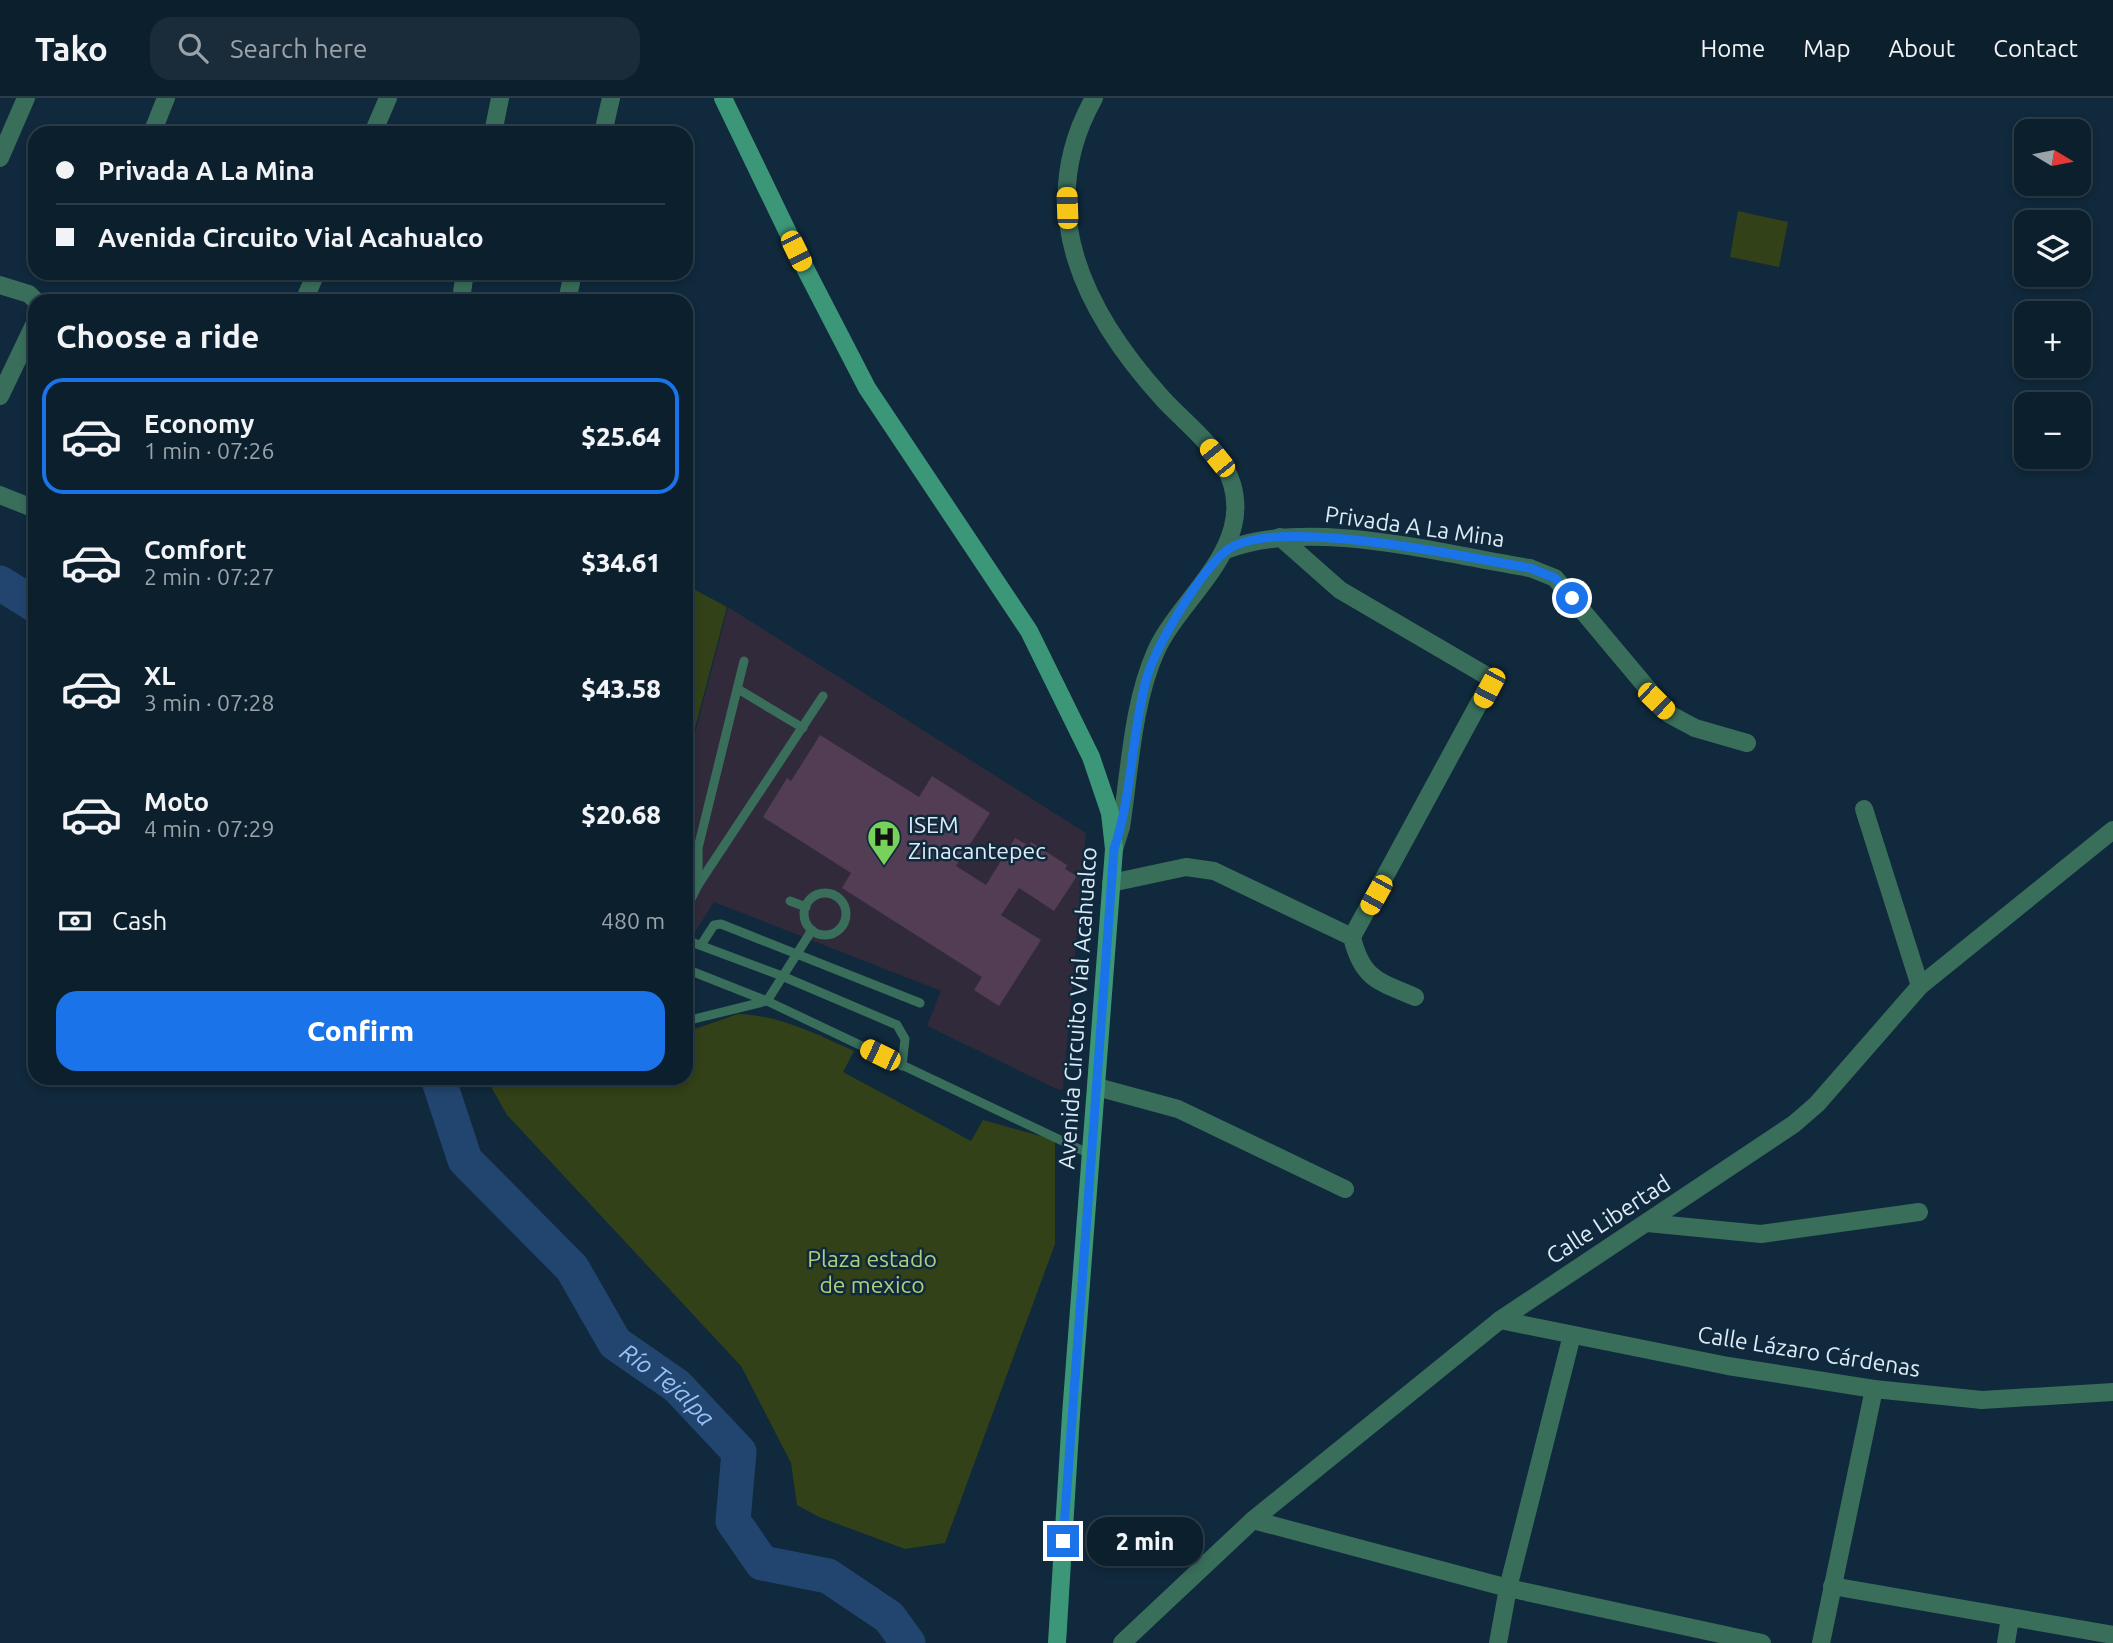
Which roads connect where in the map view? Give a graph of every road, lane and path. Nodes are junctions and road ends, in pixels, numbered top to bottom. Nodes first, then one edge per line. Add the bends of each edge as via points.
1 (26, 98) edge
2 (166, 98) edge
3 (388, 98) edge
4 (500, 98) edge
5 (611, 98) edge
6 (723, 98) edge
7 (1094, 98) edge
8 (155, 126) edge
9 (376, 126) edge
10 (494, 126) edge
11 (605, 126) edge
12 (0, 158) edge
13 (464, 280) edge
14 (0, 285) edge
15 (461, 292) dead end
16 (29, 294) edge
17 (28, 338) edge
18 (0, 396) edge
19 (0, 495) edge
20 (28, 506) edge
21 (1280, 537) junction
22 (1226, 551) junction
23 (744, 661) dead end
24 (738, 689) junction
25 (823, 696) dead end
26 (803, 728) junction
27 (1747, 743) dead end
28 (1864, 809) dead end
29 (2113, 830) edge
30 (1114, 849) junction
31 (1111, 883) junction
32 (698, 885) junction
33 (693, 895) edge
34 (790, 901) dead end
35 (806, 907) junction
36 (812, 930) junction
37 (1352, 937) junction
38 (693, 942) edge
39 (701, 945) junction
40 (796, 954) junction
41 (693, 973) edge
42 (782, 976) junction
43 (1920, 986) junction
44 (1415, 997) dead end
45 (767, 1000) junction
46 (920, 1003) dead end
47 (693, 1019) edge
48 (902, 1066) junction
49 (1097, 1087) junction
50 (1092, 1155) junction
51 (1345, 1189) dead end
52 (1919, 1212) dead end
53 (1647, 1223) junction
54 (1500, 1320) junction
55 (1572, 1335) junction
56 (1874, 1389) junction
57 (2113, 1392) edge
58 (1253, 1520) junction
59 (1832, 1586) junction
60 (1508, 1588) junction
61 (2010, 1618) junction
62 (2113, 1635) edge
63 (1128, 1642) edge
64 (1058, 1643) edge
65 (1498, 1643) edge
66 (1762, 1643) edge
67 (1821, 1643) edge
68 (2006, 1643) edge

1 - 12 street
2 - 8 street
3 - 9 street
4 - 10 street
5 - 11 street
6 - 30 street, Avenida Circuito Vial Acahualco via 867,388 1029,631 1091,757 1110,813
7 - 22 street via 1070,165 1068,224 1074,257 1085,289 1119,347 1227,470 1235,502
13 - 15 street
14 - 16 street
17 - 18 street
19 - 20 street
21 - 22 street, Privada A La Mina
21 - 27 street, Privada A La Mina via 1322,535 1530,568 1555,578 1669,714 1695,728
21 - 37 street via 1340,590 1491,681
22 - 30 street via 1177,615 1156,652 1139,710
23 - 24 lane
24 - 26 lane
24 - 32 lane via 698,848
25 - 26 lane
26 - 32 lane
28 - 43 street
29 - 43 street, Calle Libertad
30 - 31 street, Avenida Circuito Vial Acahualco
31 - 37 street via 1186,867 1207,869
31 - 49 street, Avenida Circuito Vial Acahualco
32 - 33 lane
34 - 35 lane
35 - 36 lane via 805,919
35 - 36 lane via 822,894 836,896 844,907 845,921 836,931
36 - 40 lane
37 - 44 street via 1358,959 1371,978
38 - 39 lane
39 - 40 lane via 714,925 721,924
39 - 42 lane
40 - 42 lane
40 - 46 lane
41 - 45 lane
42 - 45 lane
42 - 48 lane via 897,1025 905,1039
43 - 53 street, Calle Libertad via 1794,1124
45 - 47 lane
45 - 48 lane
48 - 50 lane
49 - 50 street, Avenida Circuito Vial Acahualco
49 - 51 street via 1178,1109
50 - 64 street, Avenida Circuito Vial Acahualco
52 - 53 street via 1761,1234
53 - 54 street, Calle Libertad
54 - 55 street, Calle Lázaro Cárdenas
54 - 58 street, Calle Libertad
55 - 56 street, Calle Lázaro Cárdenas
55 - 60 street
56 - 57 street, Calle Lázaro Cárdenas via 1982,1400
56 - 59 street
58 - 60 street
58 - 63 street, Calle Libertad
59 - 61 street
59 - 67 street
60 - 65 street
60 - 66 street
61 - 62 street
61 - 68 street

